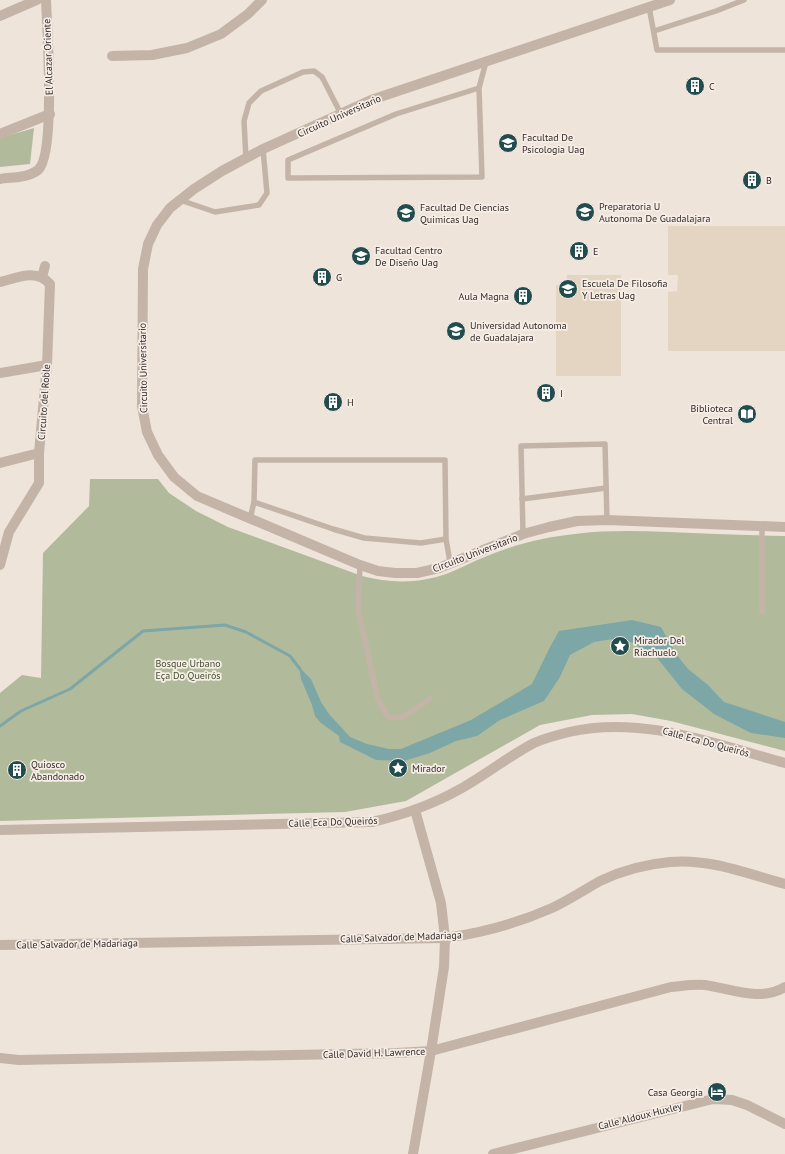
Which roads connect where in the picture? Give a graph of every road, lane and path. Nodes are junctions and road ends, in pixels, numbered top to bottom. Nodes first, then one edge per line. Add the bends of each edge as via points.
1 (37, 0) edge
2 (46, 0) edge
3 (262, 0) edge
4 (670, 0) edge
5 (744, 0) edge
6 (649, 7) junction
7 (0, 16) edge
8 (654, 31) junction
9 (785, 50) edge
10 (112, 56) dead end
11 (486, 62) junction
12 (480, 88) junction
13 (50, 114) junction
14 (341, 114) junction
15 (0, 134) edge
16 (263, 149) junction
17 (246, 159) junction
18 (0, 179) edge
19 (179, 200) junction
20 (45, 266) dead end
21 (42, 277) junction
22 (0, 282) edge
23 (47, 364) junction
24 (0, 373) edge
25 (40, 453) junction
26 (0, 463) edge
27 (606, 488) junction
28 (522, 499) junction
29 (254, 502) junction
30 (250, 519) junction
31 (607, 520) junction
32 (762, 526) junction
33 (785, 528) edge
34 (523, 534) junction
35 (446, 538) junction
36 (450, 562) junction
37 (0, 565) edge
38 (360, 565) junction
39 (762, 612) dead end
40 (430, 699) dead end
41 (785, 763) edge
42 (416, 810) junction
43 (0, 830) edge
44 (785, 884) edge
45 (445, 938) junction
46 (0, 945) edge
47 (785, 987) edge
48 (431, 1051) junction
49 (0, 1058) edge
50 (785, 1124) edge
51 (413, 1154) edge
52 (493, 1154) edge

1 - 7 street
2 - 13 street, El Alcazar Oriente
3 - 10 street via 221,34 187,48 152,55
4 - 6 street, Circuito Universitario
5 - 8 lane
6 - 8 lane
6 - 11 street, Circuito Universitario
8 - 9 lane via 657,50
11 - 12 lane
11 - 14 street, Circuito Universitario via 371,100
12 - 12 lane via 482,177 288,178 288,160 396,114
13 - 15 street
13 - 18 street, El Alcazar Oriente via 45,158 39,169 28,175
14 - 16 street, Circuito Universitario
14 - 17 lane via 322,77 314,71 303,72 261,91 249,103 244,121
16 - 17 street, Circuito Universitario
16 - 19 lane via 267,193 258,205 215,212
17 - 19 street, Circuito Universitario via 194,188
19 - 30 street, Circuito Universitario via 157,226 148,244 143,269 142,406 147,432 158,455 174,477 197,496
20 - 21 street
21 - 22 street via 29,274
21 - 23 street, Circuito del Roble via 50,284
23 - 24 street
23 - 25 street, Circuito del Roble
25 - 26 street
25 - 37 street, Circuito del Roble via 39,483 9,532
27 - 28 lane
27 - 28 lane via 606,444 521,446
27 - 31 lane
28 - 34 lane
29 - 30 lane
29 - 35 lane via 364,538 421,543
29 - 35 lane via 255,460 445,460
30 - 38 street, Circuito Universitario
31 - 32 street, Circuito Universitario
31 - 34 street, Circuito Universitario via 577,521
32 - 33 street, Circuito Universitario
32 - 39 lane
34 - 36 street, Circuito Universitario
35 - 36 lane
36 - 38 street, Circuito Universitario via 439,568 417,573 378,571
38 - 40 lane via 358,610 378,700 388,718 403,717
41 - 42 street, Calle Eca Do Queirós via 666,730 630,726 577,730 535,743 461,789
42 - 43 street, Calle Eca Do Queirós via 372,822
42 - 45 street via 442,908
44 - 45 street, Calle Salvador de Madariaga via 694,862 648,865 624,871 601,881 553,908 522,920 479,933
45 - 46 street, Calle Salvador de Madariaga
45 - 48 street via 444,967
47 - 48 street, Calle David H. Lawrence via 769,994 758,995 705,985 671,987
48 - 49 street, Calle David H. Lawrence via 19,1060
48 - 51 street
50 - 52 street, Calle Aldoux Huxley via 747,1105 732,1100 713,1099

